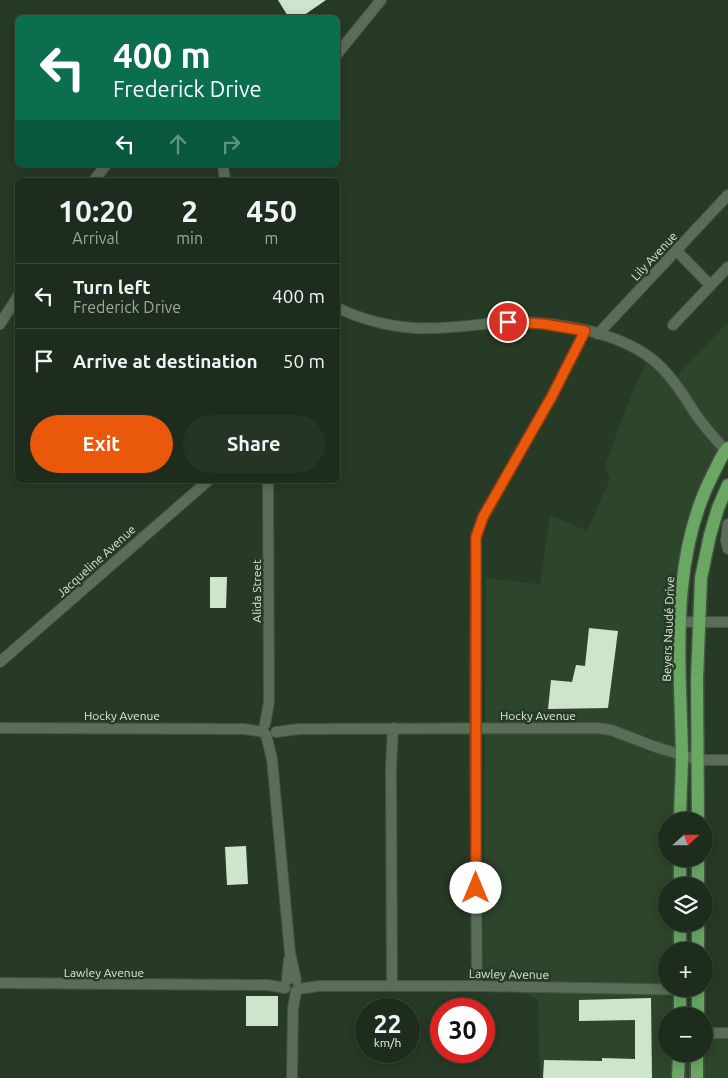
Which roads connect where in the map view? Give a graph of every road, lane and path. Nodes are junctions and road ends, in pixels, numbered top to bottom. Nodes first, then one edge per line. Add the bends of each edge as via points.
1 (381, 0) edge
2 (340, 51) edge
3 (104, 167) edge
4 (96, 178) edge
5 (728, 195) edge
6 (676, 250) junction
7 (728, 267) edge
8 (710, 285) junction
9 (15, 301) edge
10 (340, 309) edge
11 (0, 324) edge
12 (673, 325) dead end
13 (585, 331) junction
14 (598, 334) junction
15 (727, 451) edge
16 (206, 483) edge
17 (268, 483) edge
18 (728, 485) edge
19 (728, 524) edge
20 (728, 549) edge
21 (680, 622) junction
22 (698, 622) junction
23 (728, 622) edge
24 (0, 662) edge
25 (0, 728) edge
26 (393, 728) junction
27 (475, 728) junction
28 (270, 729) junction
29 (682, 755) junction
30 (698, 760) junction
31 (728, 760) edge
32 (680, 812) edge
33 (698, 812) edge
34 (0, 983) edge
35 (292, 985) junction
36 (392, 986) junction
37 (477, 986) junction
38 (658, 990) edge
39 (713, 1033) edge
40 (728, 1033) edge
41 (679, 1062) edge
42 (698, 1062) edge
43 (292, 1078) edge
44 (678, 1078) edge
45 (697, 1078) edge

1 - 2 street
3 - 4 street
5 - 6 street, Lily Avenue
6 - 8 street
6 - 14 street, Lily Avenue
7 - 8 street
8 - 12 street
9 - 11 street
10 - 13 street via 413,328 520,322
13 - 14 street
13 - 27 street via 478,530 475,548
14 - 15 street via 632,346 655,361
15 - 21 main road, Beyers Naudé Drive via 705,488 689,539
16 - 24 street, Jacqueline Avenue
17 - 28 street, Alida Street
18 - 22 main road via 710,535 701,578
19 - 20 street
21 - 22 street
21 - 29 main road, Beyers Naudé Drive
22 - 23 street
22 - 30 main road
25 - 28 street, Hocky Avenue
26 - 27 street, Hocky Avenue
26 - 28 street, Hocky Avenue
26 - 36 street
27 - 29 street, Hocky Avenue via 603,728
27 - 37 street
28 - 35 street, Alida Street
29 - 30 street, Hocky Avenue
29 - 32 main road, Beyers Naudé Drive
30 - 31 street, Hocky Avenue
30 - 33 main road
34 - 35 street, Lawley Avenue
35 - 36 street, Lawley Avenue
35 - 43 street, Alida Street
36 - 37 street, Lawley Avenue
37 - 38 street, Lawley Avenue
39 - 40 street
41 - 44 main road
42 - 45 main road

